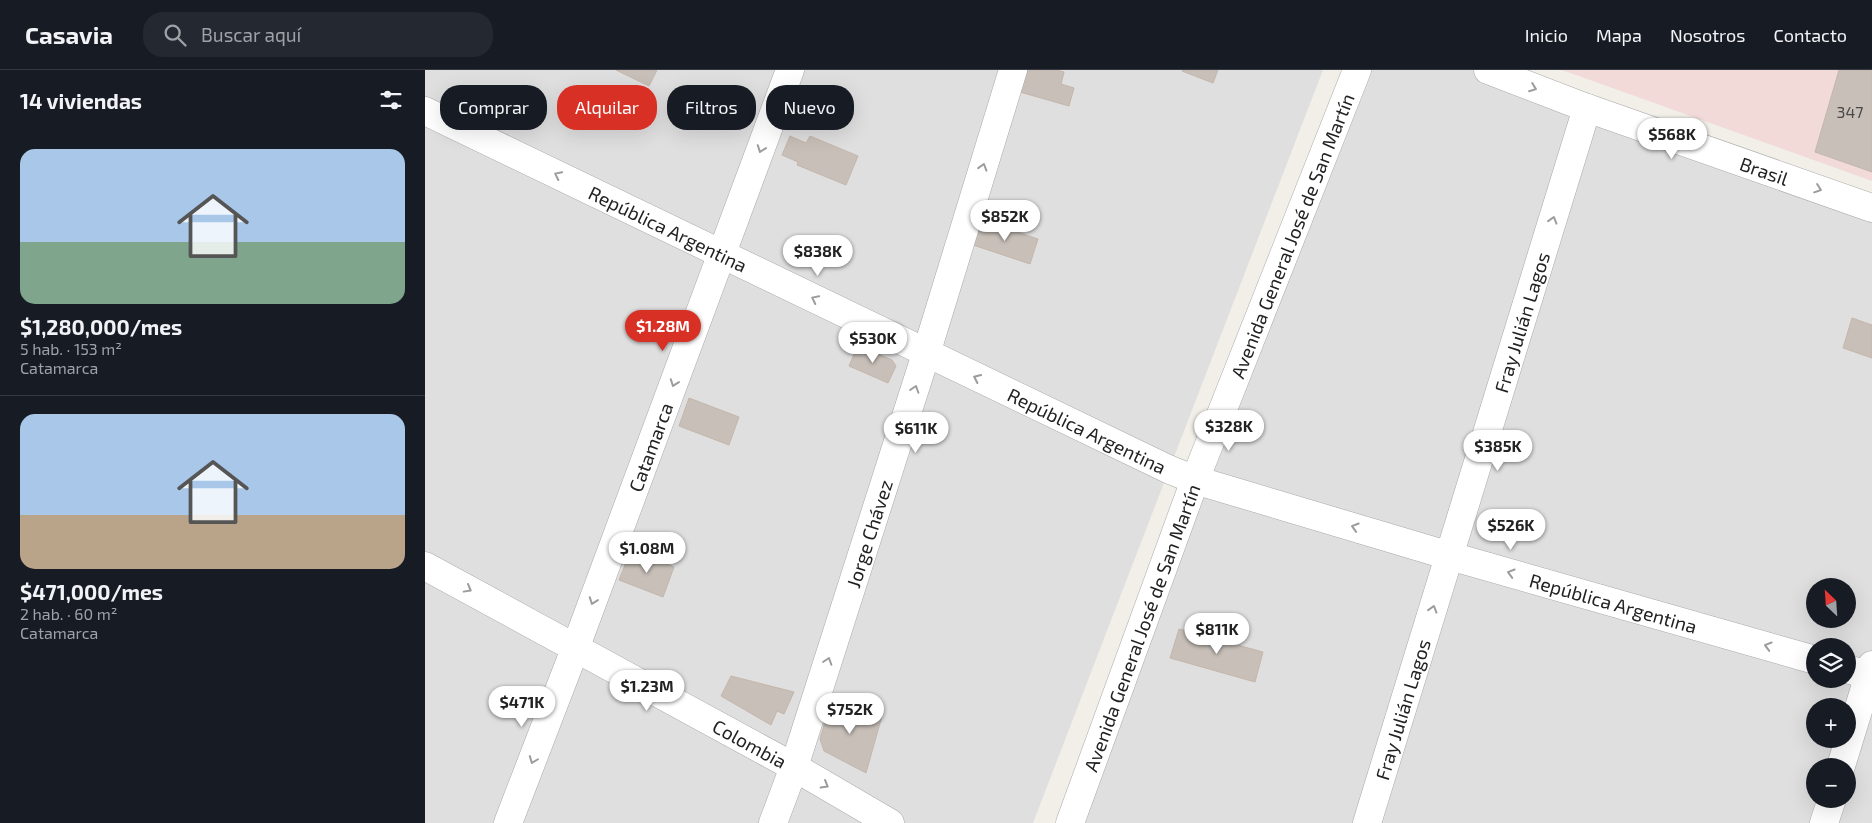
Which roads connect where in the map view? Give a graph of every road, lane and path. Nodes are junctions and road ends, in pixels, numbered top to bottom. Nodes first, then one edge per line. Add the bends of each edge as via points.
1 (790, 70) edge
2 (1013, 70) edge
3 (1357, 70) edge
4 (1488, 70) edge
5 (1587, 108) junction
6 (425, 111) edge
7 (1872, 208) edge
8 (722, 254) junction
9 (926, 354) junction
10 (1195, 480) junction
11 (1450, 556) junction
12 (425, 566) edge
13 (575, 649) junction
14 (1806, 657) edge
15 (1865, 671) edge
16 (1843, 758) edge
17 (794, 767) junction
18 (1829, 808) edge
19 (508, 823) edge
20 (773, 823) edge
21 (889, 823) edge
22 (1070, 823) edge
23 (1367, 823) edge
24 (1824, 823) edge

1 -> 8 street, Catamarca
9 -> 2 street, Jorge Chávez
3 - 10 street, Avenida General José de San Martín
4 -> 5 street, Brasil
5 -> 7 street, Brasil
11 -> 5 street, Fray Julián Lagos
8 -> 6 street, República Argentina
9 -> 8 street, República Argentina
8 -> 13 street, Catamarca
10 -> 9 street, República Argentina
17 -> 9 street, Jorge Chávez
11 -> 10 street, República Argentina
10 - 22 street, Avenida General José de San Martín
14 -> 11 street, República Argentina
23 -> 11 street, Fray Julián Lagos
12 -> 13 street, Colombia
13 - 17 street, Colombia
13 -> 19 street, Catamarca
15 - 16 street
17 - 20 street, Jorge Chávez
17 -> 21 street, Colombia
18 - 24 street

